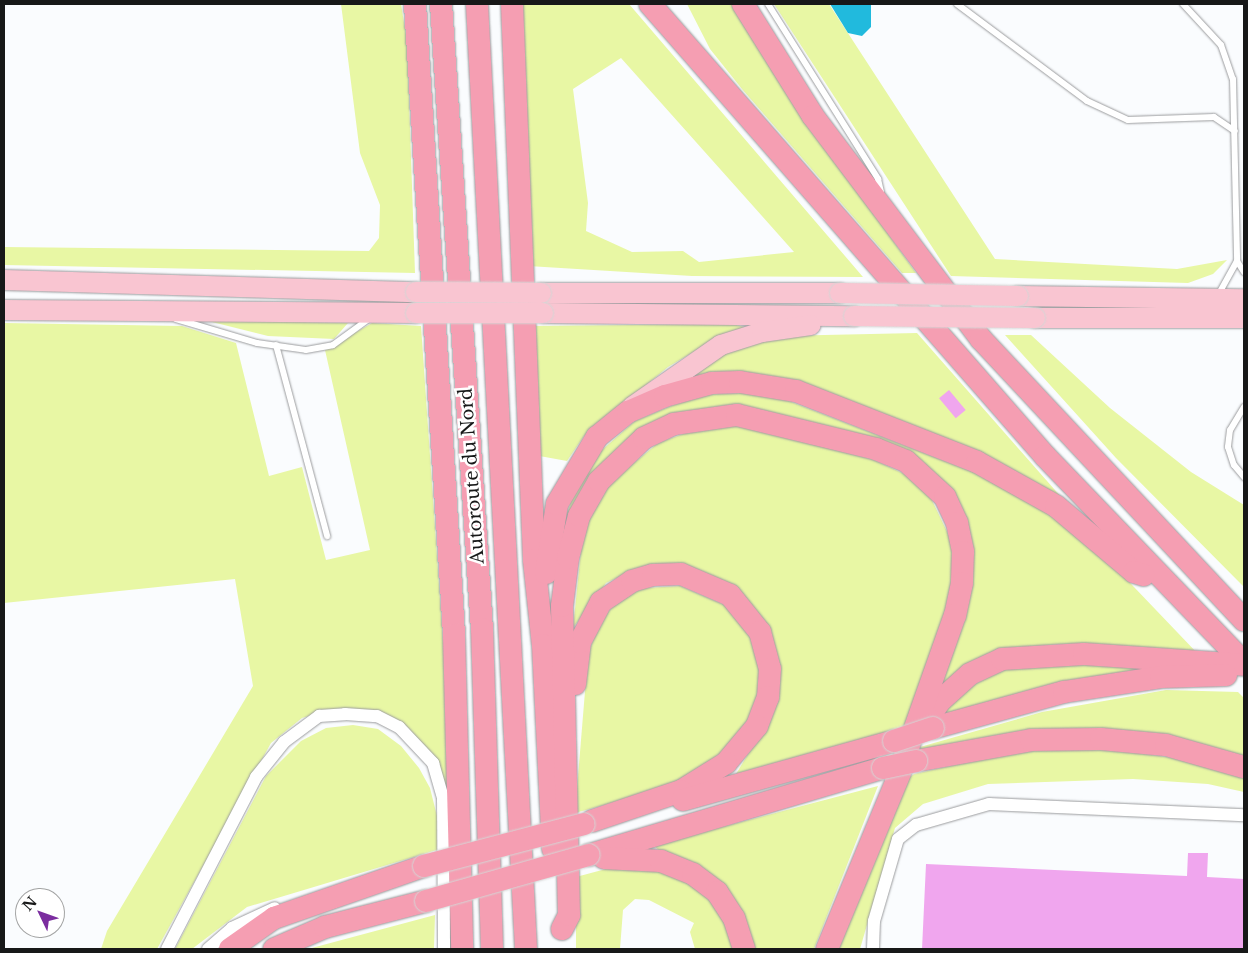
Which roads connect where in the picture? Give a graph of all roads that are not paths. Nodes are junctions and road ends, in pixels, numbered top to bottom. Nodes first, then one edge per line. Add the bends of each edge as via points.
1 (415, 4) edge
2 (441, 4) edge
3 (477, 4) edge
4 (512, 4) edge
5 (650, 4) edge
6 (742, 4) edge
7 (768, 4) edge
8 (957, 4) edge
9 (1183, 4) edge
10 (1235, 131) junction
11 (888, 220) junction
12 (1237, 261) junction
13 (1244, 272) edge
14 (4, 280) edge
15 (1216, 298) junction
16 (1244, 299) edge
17 (4, 310) edge
18 (148, 311) junction
19 (378, 313) junction
20 (854, 316) junction
21 (1244, 318) edge
22 (276, 345) junction
23 (1244, 407) edge
24 (628, 412) junction
25 (1244, 477) edge
26 (327, 536) dead end
27 (1161, 581) junction
28 (1244, 620) edge
29 (543, 646) junction
30 (1244, 664) edge
31 (1216, 667) junction
32 (1244, 677) edge
33 (567, 740) junction
34 (1244, 767) edge
35 (890, 775) junction
36 (1244, 814) edge
37 (588, 822) junction
38 (589, 854) junction
39 (364, 884) junction
40 (562, 939) edge
41 (167, 949) edge
42 (208, 949) edge
43 (230, 949) edge
44 (274, 949) edge
45 (444, 949) edge
46 (462, 949) edge
47 (492, 949) edge
48 (526, 949) edge
49 (744, 949) edge
50 (827, 949) edge
51 (873, 949) edge

1 - 46 highway via 454,644
2 - 47 highway, Autoroute du Nord via 482,629
3 - 48 highway, Autoroute du Nord
4 - 29 highway via 533,540
5 - 27 highway via 1045,456
6 - 11 highway via 813,116
7 - 11 lane via 878,179
8 - 10 lane via 1087,101 1120,116 1161,121 1186,114 1214,117
9 - 10 lane via 1221,45 1234,79
10 - 12 lane
11 - 28 highway via 981,339
12 - 13 lane
12 - 15 lane
14 - 15 main road, bridge via 416,292
15 - 16 main road
17 - 18 main road
18 - 19 main road
18 - 22 lane
19 - 20 main road, bridge
19 - 22 lane via 333,345 306,350
20 - 21 main road, bridge
20 - 24 main road via 833,325 762,332 721,345 687,365
22 - 26 lane
23 - 25 lane via 1230,430 1228,447 1234,466
24 - 27 highway via 712,383 765,383 796,391 1017,481 1056,506 1134,572
24 - 29 highway via 591,445 557,504 548,549
27 - 30 highway
29 - 40 highway via 557,915
30 - 31 highway
31 - 32 highway
31 - 35 highway via 1084,654 1002,659 970,674 940,701
31 - 37 highway, bridge via 1064,692
33 - 35 highway via 562,606 579,516 599,481 644,438 674,424 738,415 876,449 906,461 945,497 957,523 963,552 955,615
33 - 37 highway via 580,642 588,621 613,591 653,575 681,574 730,595 747,611 760,632 770,669 764,711 748,741 704,779
33 - 40 highway via 569,915
34 - 35 highway, bridge via 1166,745 1101,739 1031,740 916,761
35 - 38 highway
35 - 50 highway
36 - 51 street via 989,804 916,825 898,839 874,921
37 - 39 highway, bridge
38 - 44 highway, bridge via 325,927
38 - 49 highway via 661,861 693,874 717,892 734,918
39 - 42 street via 331,890 265,912 232,928
39 - 43 highway via 274,918
41 - 45 street via 256,777 284,742 319,716 345,714 377,716 399,727 433,763 443,798

